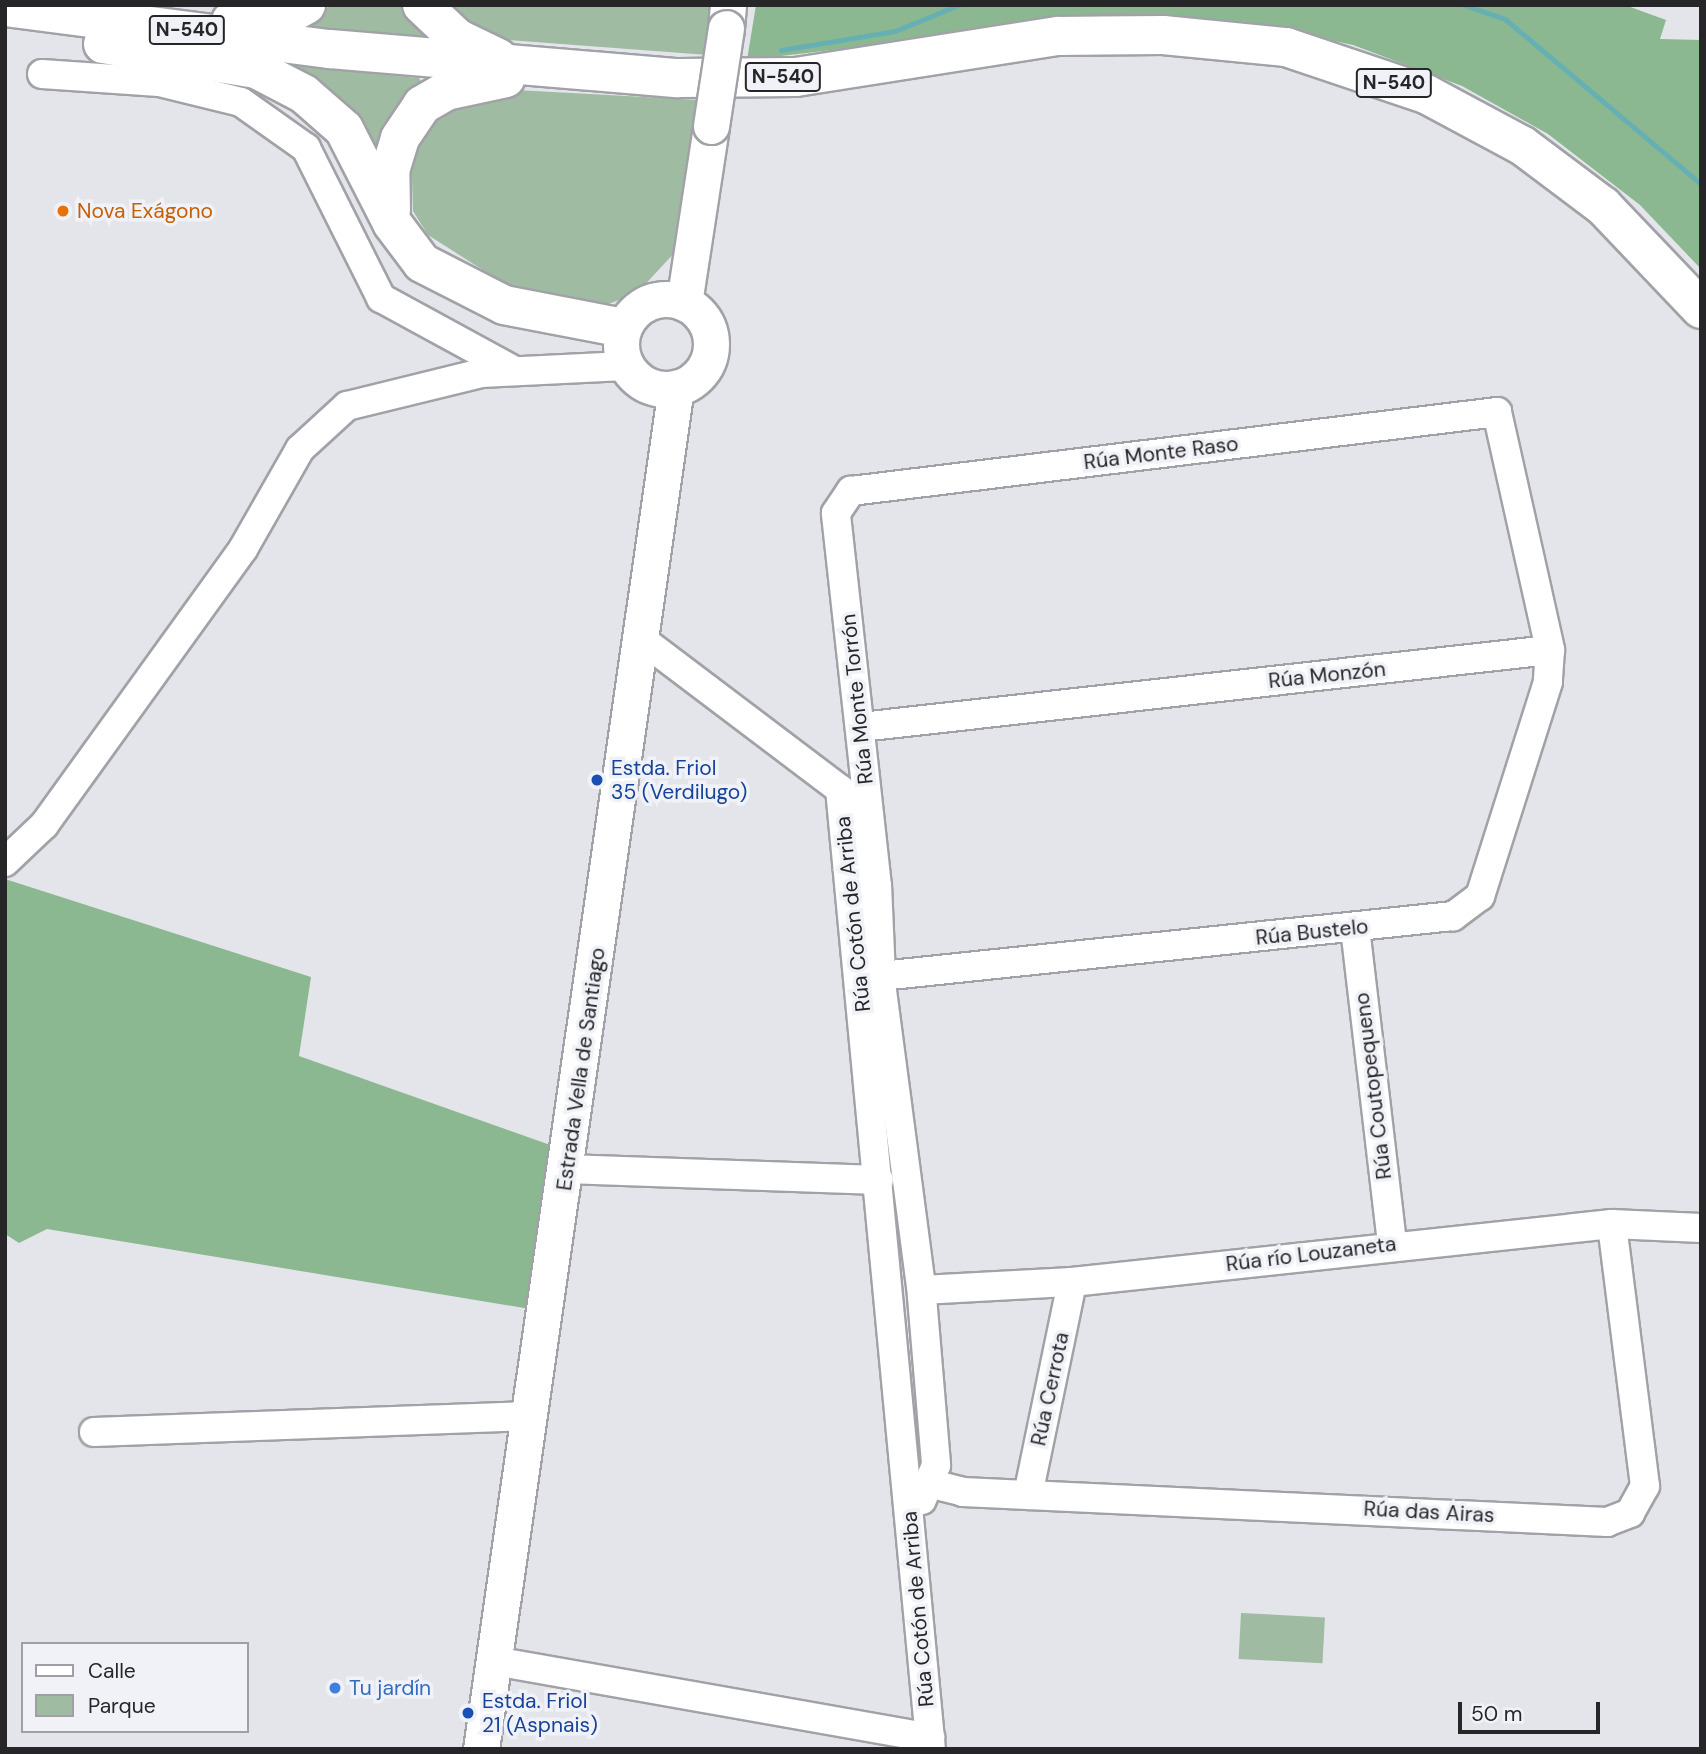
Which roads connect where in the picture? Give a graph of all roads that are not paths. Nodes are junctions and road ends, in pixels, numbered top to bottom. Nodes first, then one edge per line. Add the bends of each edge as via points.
1 (306, 5) edge
2 (422, 5) edge
3 (5, 7) edge
4 (725, 13) edge
5 (87, 28) junction
6 (5, 34) edge
7 (532, 69) junction
8 (42, 74) dead end
9 (392, 223) junction
10 (684, 303) junction
11 (1701, 309) edge
12 (623, 328) junction
13 (625, 366) junction
14 (512, 369) junction
15 (676, 388) junction
16 (836, 513) joint
17 (644, 641) junction
18 (1550, 650) junction
19 (861, 727) junction
20 (5, 862) edge
21 (877, 886) junction
22 (851, 903) junction
23 (1355, 928) junction
24 (881, 976) junction
25 (566, 1169) junction
26 (879, 1181) junction
27 (1612, 1224) junction
28 (1701, 1228) edge
29 (1392, 1244) junction
30 (1072, 1282) junction
31 (887, 1290) junction
32 (920, 1290) junction
33 (530, 1416) junction
34 (94, 1432) dead end
35 (905, 1470) junction
36 (931, 1481) junction
37 (1028, 1495) junction
38 (910, 1520) junction
39 (494, 1661) junction
40 (931, 1743) edge
41 (481, 1749) edge

1 - 5 highway via 249,23
2 - 7 highway via 457,38
3 - 5 highway, N-540
4 - 10 main road, bridge
5 - 6 highway, N-540
5 - 7 highway, N-540
5 - 9 highway via 256,69 304,94 344,129
7 - 9 highway via 469,83 422,105 400,138 390,171
7 - 11 highway, N-540 via 796,77 1059,36 1163,35 1286,47 1426,93 1523,146 1603,206
8 - 14 street via 159,82 242,102 306,148 381,298
9 - 12 highway via 422,263 504,305
10 - 12 main road via 653,300
10 - 15 main road via 703,317 711,342 705,368
12 - 13 main road
13 - 14 street
13 - 15 main road via 647,386
14 - 20 street via 347,406 300,449 243,549 44,825
15 - 17 main road, Estrada Vella de Santiago
16 - 18 street, Rúa Monte Raso via 851,491 1497,412
16 - 19 street, Rúa Monte Torrón
17 - 22 street, Rúa Cotón de Arriba via 840,789
17 - 25 main road, Estrada Vella de Santiago
18 - 19 street, Rúa Monzón
18 - 23 street, Rúa Bustelo via 1548,682 1480,897 1453,916
19 - 21 street, Rúa Monte Torrón
21 - 22 street
21 - 24 street, Rúa Monte Torrón
22 - 24 street, Rúa Monte Torrón via 871,918
22 - 26 street, Rúa Cotón de Arriba
23 - 24 street, Rúa Bustelo
23 - 29 street, Rúa Coutopequeno
24 - 32 street, Rúa Monte Torrón
25 - 26 street
25 - 33 main road, Estrada Vella de Santiago
26 - 31 street, Rúa Cotón de Arriba
27 - 28 street, Rúa río Louzaneta
27 - 29 street, Rúa río Louzaneta
27 - 37 street, Rúa das Airas via 1645,1486 1630,1513 1607,1522
29 - 30 street, Rúa río Louzaneta
30 - 32 street, Rúa río Louzaneta
30 - 37 street, Rúa Cerrota
31 - 32 street via 899,1273
31 - 35 street, Rúa Cotón de Arriba
32 - 36 street, Rúa Monte Torrón
33 - 34 street
33 - 39 main road, Estrada Vella de Santiago
35 - 36 street, Rúa Cotón de Arriba
35 - 38 street, Rúa Cotón de Arriba
36 - 37 street, Rúa das Airas
36 - 38 street
38 - 40 street, Rúa Cotón de Arriba
39 - 40 street
39 - 41 main road, Estrada Vella de Santiago

